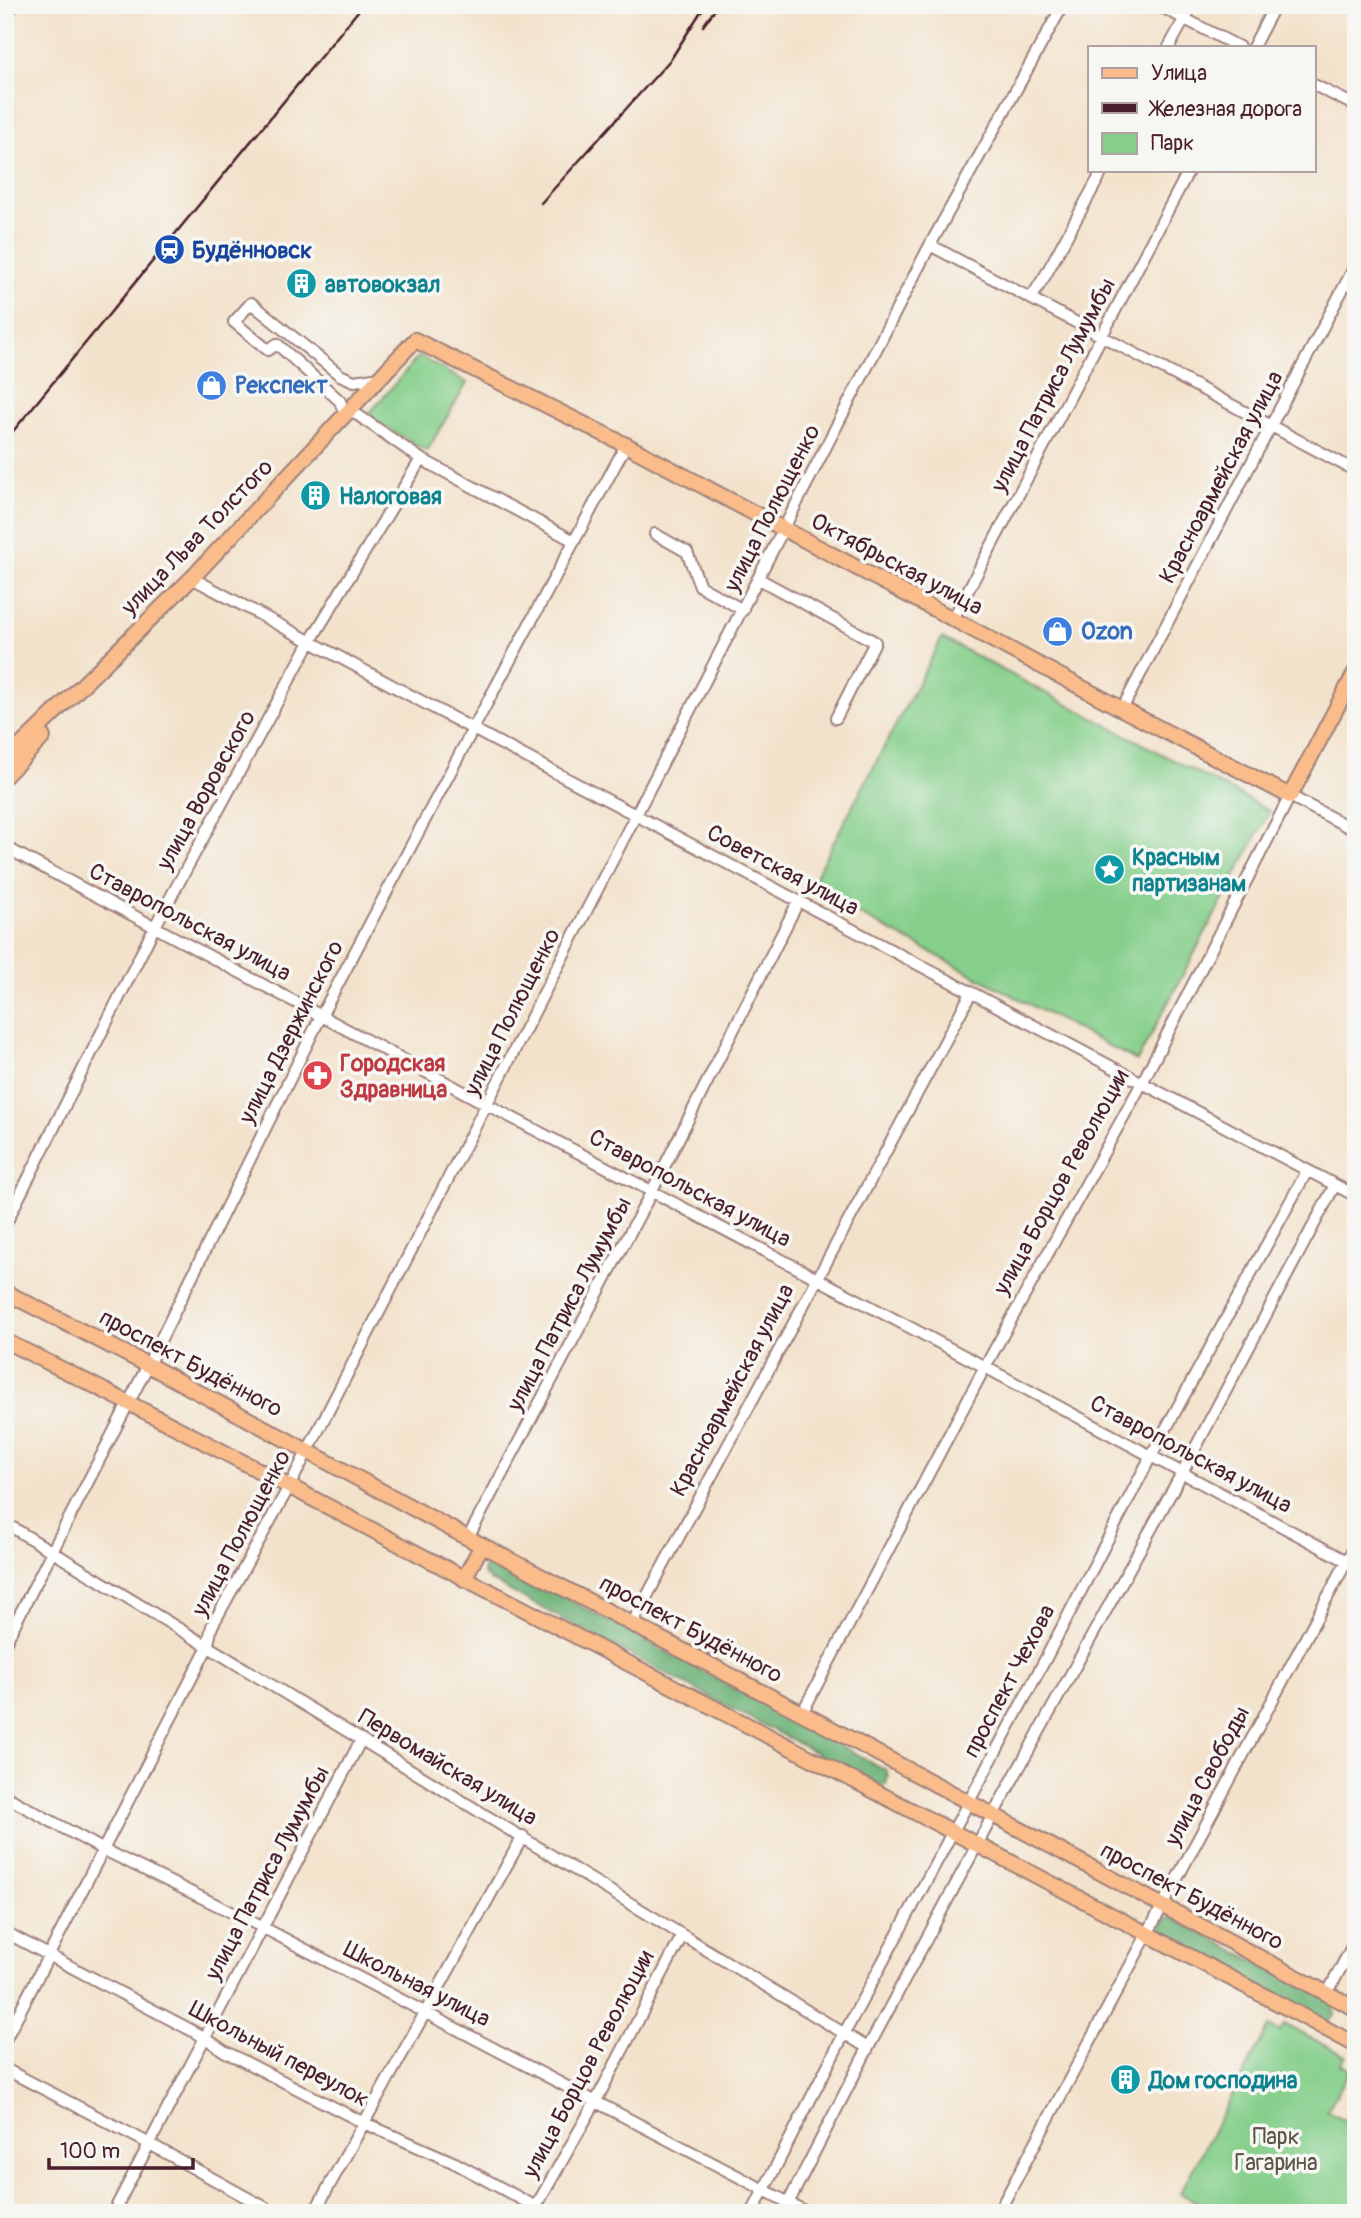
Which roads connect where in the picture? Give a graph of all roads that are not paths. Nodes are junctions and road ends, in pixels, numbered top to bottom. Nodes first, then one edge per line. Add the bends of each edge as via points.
1 (1063, 5) edge
2 (1158, 5) edge
3 (1192, 5) edge
4 (1275, 5) edge
5 (1185, 19) junction
6 (1170, 46) edge
7 (1237, 46) edge
8 (1254, 46) edge
9 (1316, 86) edge
10 (1356, 106) edge
11 (1102, 172) edge
12 (1188, 172) edge
13 (930, 245) junction
14 (1356, 264) edge
15 (1031, 298) junction
16 (1101, 337) junction
17 (415, 340) joint
18 (380, 377) junction
19 (347, 412) junction
20 (1271, 426) junction
21 (626, 445) junction
22 (421, 459) junction
23 (1356, 471) edge
24 (784, 529) junction
25 (655, 534) dead end
26 (574, 541) junction
27 (194, 579) junction
28 (759, 579) junction
29 (743, 610) junction
30 (953, 619) junction
31 (310, 642) junction
32 (1356, 671) edge
33 (1122, 709) junction
34 (836, 718) dead end
35 (473, 729) junction
36 (5, 761) edge
37 (5, 776) edge
38 (1290, 796) junction
39 (637, 815) junction
40 (1356, 831) edge
41 (5, 847) edge
42 (799, 902) junction
43 (154, 928) junction
44 (971, 993) junction
45 (321, 1016) junction
46 (1142, 1083) junction
47 (488, 1105) junction
48 (1307, 1171) junction
49 (1335, 1185) junction
50 (652, 1191) junction
51 (1356, 1196) edge
52 (5, 1225) edge
53 (816, 1278) junction
54 (5, 1292) edge
55 (5, 1340) edge
56 (148, 1365) junction
57 (985, 1367) junction
58 (129, 1402) junction
59 (307, 1452) junction
60 (1151, 1456) junction
61 (1182, 1473) junction
62 (290, 1486) junction
63 (5, 1523) edge
64 (475, 1541) junction
65 (1356, 1544) edge
66 (52, 1552) junction
67 (1351, 1563) edge
68 (464, 1579) junction
69 (632, 1624) junction
70 (5, 1643) edge
71 (207, 1647) junction
72 (802, 1713) junction
73 (361, 1740) junction
74 (5, 1796) edge
75 (969, 1802) junction
76 (993, 1815) junction
77 (953, 1832) junction
78 (523, 1836) junction
79 (978, 1845) junction
80 (102, 1849) junction
81 (1161, 1905) junction
82 (262, 1927) junction
83 (5, 1932) edge
84 (1147, 1933) junction
85 (682, 1936) junction
86 (1356, 1939) edge
87 (49, 1955) junction
88 (1327, 1994) junction
89 (1356, 2008) edge
90 (425, 2012) junction
91 (844, 2034) junction
92 (204, 2037) junction
93 (5, 2040) edge
94 (1356, 2045) edge
95 (867, 2048) junction
96 (5, 2068) edge
97 (596, 2101) junction
98 (364, 2123) junction
99 (148, 2143) junction
100 (764, 2189) junction
101 (786, 2208) edge
102 (535, 2210) edge
103 (113, 2213) edge
104 (275, 2213) edge
105 (314, 2213) edge
106 (752, 2213) edge
107 (808, 2213) edge
108 (998, 2213) edge

1 - 13 street, улица Полющенко
2 - 5 street
3 - 5 street
4 - 8 street
5 - 6 street
5 - 7 street
9 - 10 street
11 - 15 street
12 - 16 street, улица Патриса Лумумбы
13 - 15 street
13 - 24 street, улица Полющенко
14 - 20 street, Красноармейская улица
15 - 16 street
16 - 20 street
16 - 30 street, улица Патриса Лумумбы
17 - 18 main road, улица Льва Толстого
17 - 21 main road, Октябрьская улица
18 - 19 main road, улица Льва Толстого
18 - 19 street via 354,381 340,375 251,303 234,322 268,350 277,344 341,401
19 - 22 street
19 - 27 main road, улица Льва Толстого
20 - 23 street
20 - 33 street, Красноармейская улица
21 - 24 main road, Октябрьская улица
21 - 26 street, улица Дзержинского
22 - 26 street
22 - 31 street, улица Воровского
24 - 28 street, улица Полющенко
24 - 30 main road, Октябрьская улица
25 - 29 street via 687,552 700,586
26 - 35 street, улица Дзержинского
27 - 31 street, Советская улица
27 - 36 main road, улица Льва Толстого
27 - 37 main road, улица Льва Толстого
28 - 29 street, улица Полющенко
28 - 34 street via 874,642
29 - 39 street, улица Полющенко
30 - 33 main road, Октябрьская улица
31 - 35 street, Советская улица
31 - 43 street, улица Воровского
32 - 38 main road, улица Борцов Революции
33 - 38 main road, Октябрьская улица
35 - 39 street, Советская улица
35 - 45 street, улица Дзержинского
38 - 40 street, Октябрьская улица
38 - 46 street, улица Борцов Революции
39 - 42 street, Советская улица
39 - 47 street, улица Полющенко
41 - 43 street, Ставропольская улица
42 - 44 street, Советская улица
42 - 50 street, улица Патриса Лумумбы
43 - 45 street, Ставропольская улица
43 - 52 street, улица Воровского
44 - 46 street, Советская улица
44 - 53 street, Красноармейская улица
45 - 47 street, Ставропольская улица
45 - 56 street, улица Дзержинского
46 - 48 street, Советская улица
46 - 57 street, улица Борцов Революции
47 - 50 street, Ставропольская улица
47 - 59 street, улица Полющенко
48 - 49 street, Советская улица
48 - 60 street, проспект Чехова
49 - 51 street, Советская улица
49 - 61 street
50 - 53 street, Ставропольская улица
50 - 64 street, улица Патриса Лумумбы
53 - 57 street, Ставропольская улица
53 - 69 street, Красноармейская улица
54 - 56 main road, проспект Будённого
55 - 58 main road
56 - 58 street, улица Дзержинского
56 - 59 main road, проспект Будённого
57 - 60 street, Ставропольская улица
57 - 72 street, улица Борцов Революции
58 - 62 main road
58 - 66 street, улица Дзержинского
59 - 62 street, улица Полющенко
59 - 64 main road, проспект Будённого
60 - 61 street, Ставропольская улица
60 - 75 street, проспект Чехова
61 - 67 street, Ставропольская улица
61 - 76 street
62 - 68 main road
62 - 71 street, улица Полющенко via 212,1626
63 - 66 street, Первомайская улица
64 - 68 main road
64 - 69 main road, проспект Будённого
65 - 67 street, улица Свободы
66 - 70 street, улица Дзержинского
66 - 71 street, Первомайская улица
67 - 81 street, улица Свободы
68 - 77 main road
69 - 72 main road, проспект Будённого
71 - 73 street, Первомайская улица
71 - 80 street, улица Полющенко
72 - 75 main road, проспект Будённого
73 - 78 street, Первомайская улица
73 - 82 street, улица Патриса Лумумбы
74 - 80 street, Школьная улица
75 - 76 main road, проспект Будённого
75 - 77 street, проспект Чехова
76 - 79 street
76 - 81 main road, проспект Будённого
77 - 79 main road
77 - 91 street, проспект Чехова
78 - 85 street, Первомайская улица
78 - 90 street
79 - 84 main road
79 - 95 street
80 - 82 street, Школьная улица
80 - 87 street, улица Полющенко
81 - 84 street, улица Свободы
81 - 88 main road, проспект Будённого
82 - 90 street, Школьная улица
82 - 92 street, улица Патриса Лумумбы
83 - 87 street, Школьный переулок
84 - 94 main road
84 - 108 street, улица Свободы
85 - 91 street, Первомайская улица
85 - 97 street, улица Борцов Революции
86 - 88 street
87 - 92 street, Школьный переулок
87 - 93 street, улица Полющенко
88 - 89 main road, проспект Будённого
90 - 97 street, Школьная улица
90 - 98 street
91 - 95 street, Первомайская улица
91 - 100 street, проспект Чехова
92 - 98 street, Школьный переулок
92 - 99 street, улица Патриса Лумумбы
95 - 101 street
96 - 99 street
97 - 100 street, Школьная улица
97 - 102 street, улица Борцов Революции
98 - 102 street, Школьный переулок via 455,2163
98 - 105 street
99 - 103 street, улица Патриса Лумумбы
99 - 104 street
100 - 101 street, Школьная улица
100 - 106 street, проспект Чехова
101 - 107 street, Школьная улица

